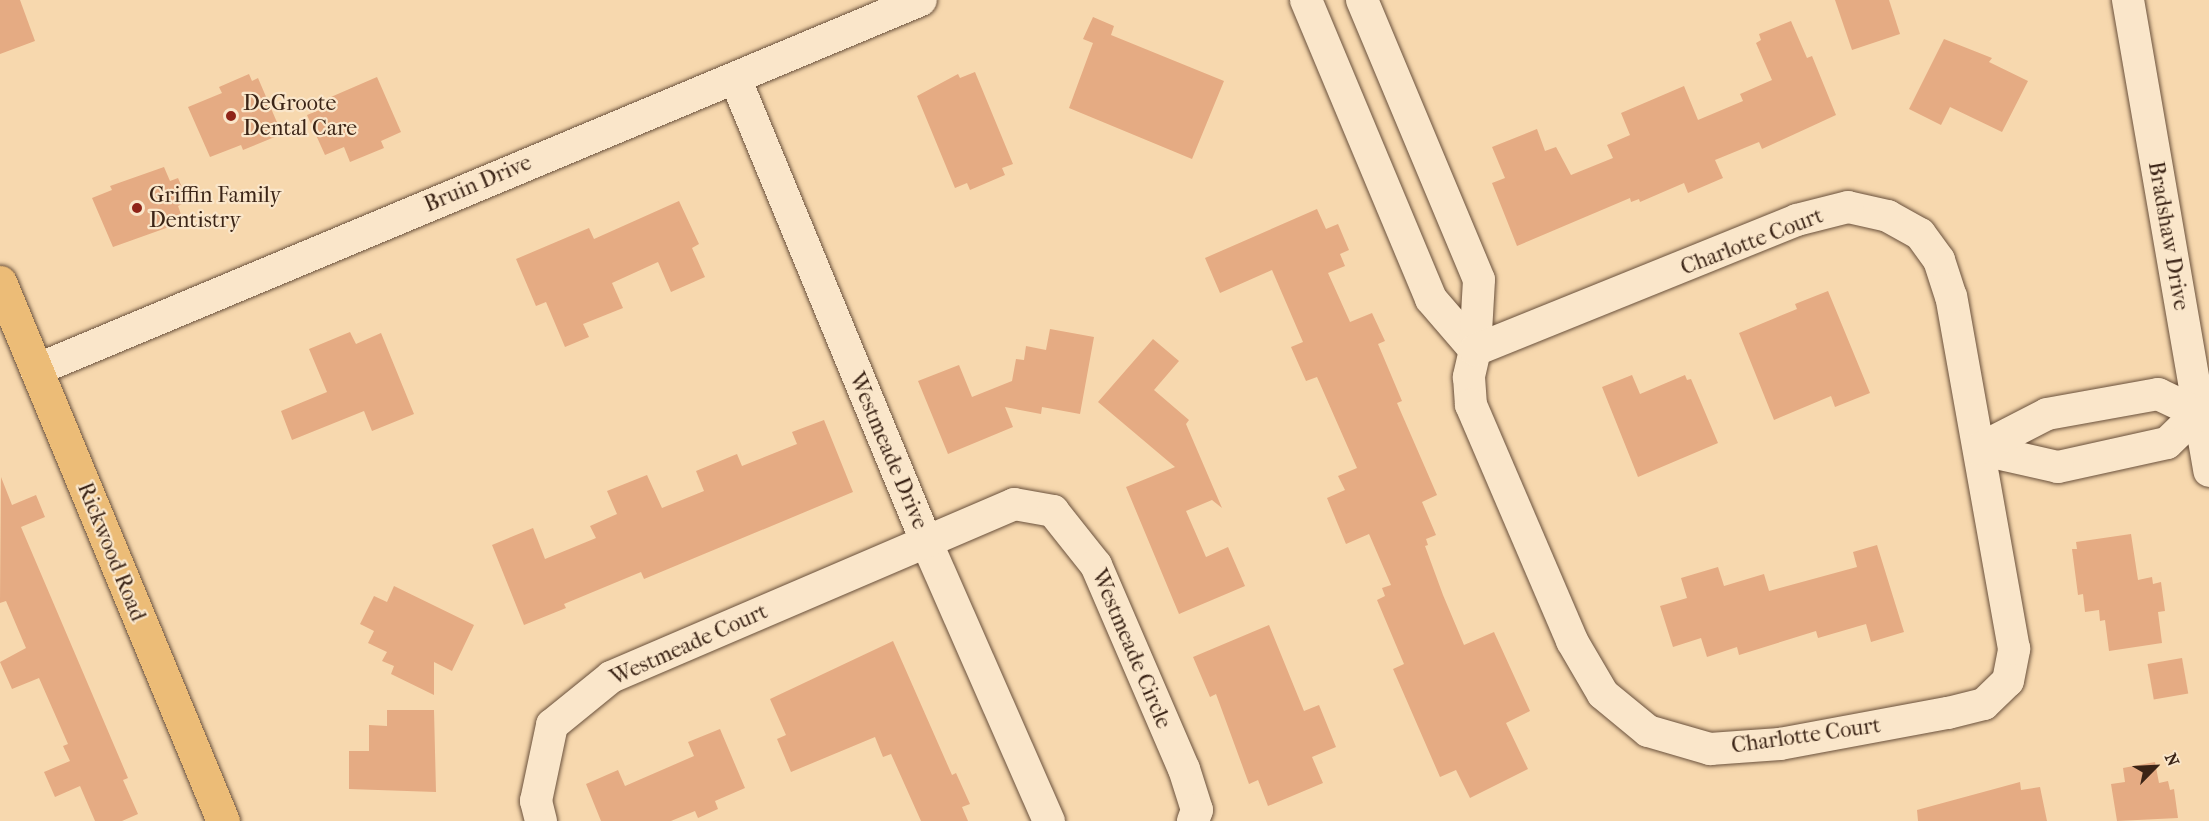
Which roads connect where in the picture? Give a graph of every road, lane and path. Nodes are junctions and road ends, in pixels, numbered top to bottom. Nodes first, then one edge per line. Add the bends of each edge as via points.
1 (921, 0) edge
2 (1306, 0) edge
3 (1362, 0) edge
4 (2128, 0) edge
5 (735, 78) junction
6 (4, 302) edge
7 (1475, 350) junction
8 (36, 370) junction
9 (2198, 413) junction
10 (1979, 449) junction
11 (2209, 471) edge
12 (926, 541) junction
13 (223, 821) edge
14 (541, 821) edge
15 (1049, 821) edge
16 (1193, 821) edge

1 - 5 street, Bruin Drive
2 - 7 street via 1431,299
3 - 7 street, Charlotte Court via 1479,280
4 - 9 street, Bradshaw Drive
5 - 8 street, Bruin Drive
5 - 12 street, Westmeade Drive
6 - 8 main road, Rickwood Road
7 - 10 street, Charlotte Court via 1797,220 1848,207 1888,216 1920,234 1939,260 1951,297
7 - 10 street, Charlotte Court via 1469,377 1471,405 1572,641 1603,694 1648,731 1710,749 1779,744 1948,713 1983,704 2008,681 2014,649
8 - 13 main road, Rickwood Road
9 - 10 street via 2158,394 2047,414
9 - 10 street via 2167,444 2058,467
9 - 11 street, Bradshaw Drive
12 - 14 street, Westmeade Court via 611,677 552,725 536,801
12 - 15 street, Westmeade Drive
12 - 16 street, Westmeade Circle via 1014,504 1053,511 1096,565 1184,769 1197,810

